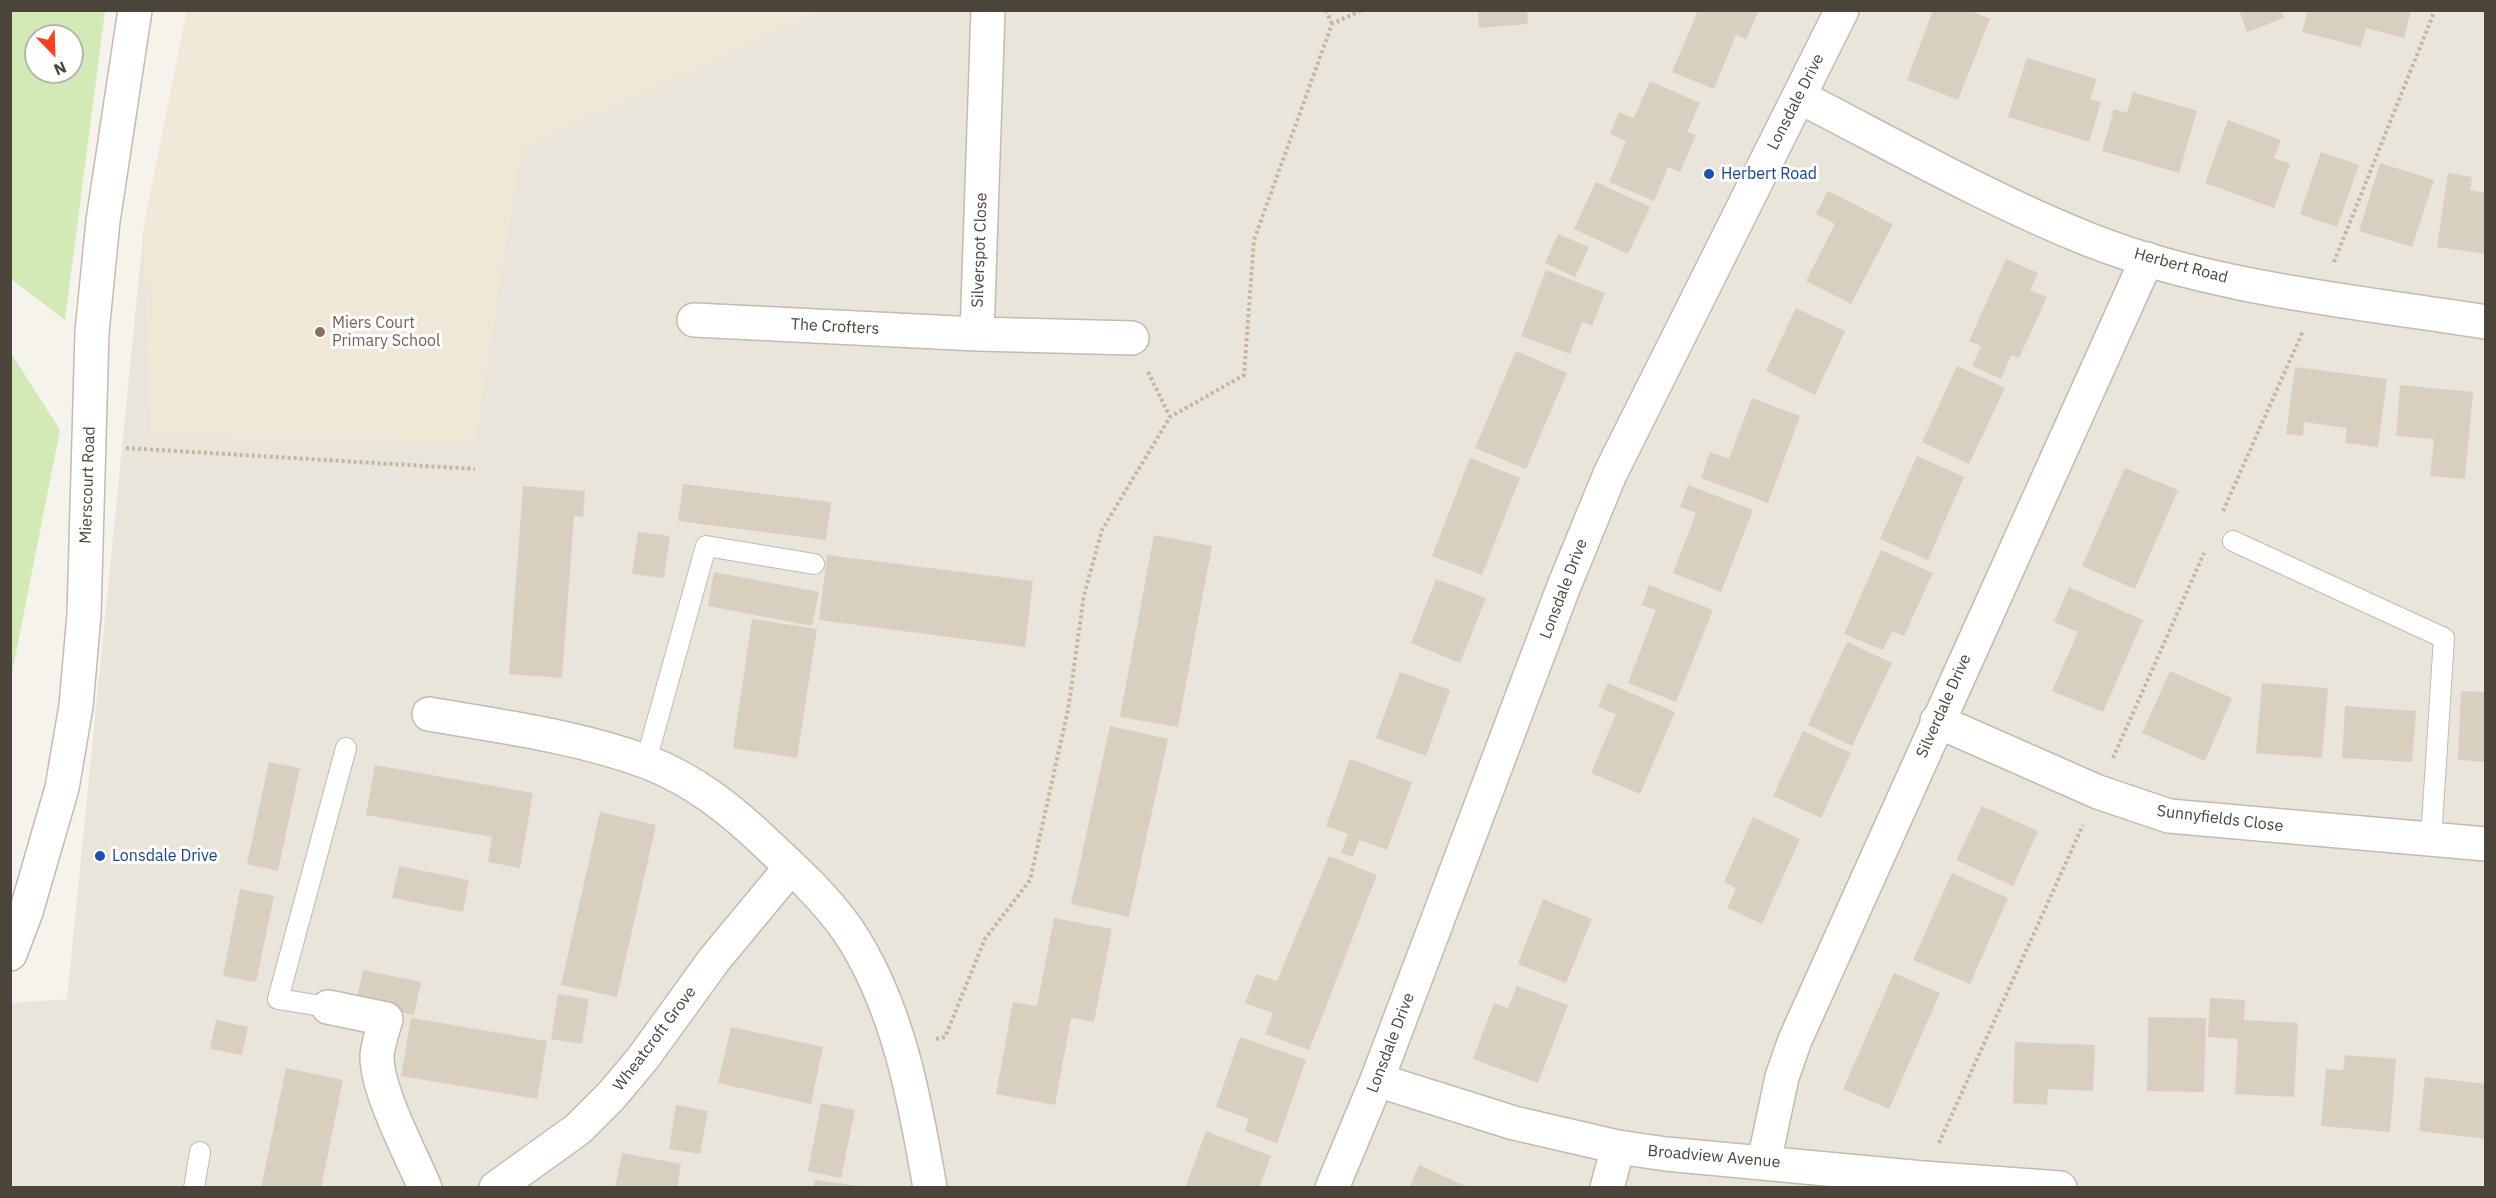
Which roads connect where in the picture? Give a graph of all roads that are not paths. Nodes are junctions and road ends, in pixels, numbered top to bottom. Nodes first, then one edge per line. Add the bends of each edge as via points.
1 (135, 10) edge
2 (988, 10) edge
3 (1842, 10) edge
4 (1800, 97) junction
5 (2147, 259) junction
6 (694, 320) dead end
7 (2486, 321) edge
8 (977, 334) junction
9 (1132, 338) road end
10 (2233, 541) dead end
11 (814, 564) dead end
12 (429, 714) dead end
13 (1937, 721) junction
14 (346, 748) dead end
15 (645, 761) junction
16 (2430, 839) junction
17 (2486, 844) edge
18 (791, 867) junction
19 (10, 954) edge
20 (328, 1007) joint
21 (1377, 1080) junction
22 (1618, 1147) junction
23 (200, 1152) dead end
24 (1764, 1162) junction
25 (194, 1188) edge
26 (425, 1188) edge
27 (496, 1188) edge
28 (930, 1188) edge
29 (1332, 1188) edge
30 (1607, 1188) edge
31 (2060, 1188) edge

1 - 19 street, Mierscourt Road via 102,221 92,332 84,615 74,717 62,788 27,912
2 - 8 street, Silverspot Close
3 - 4 street, Lonsdale Drive
4 - 5 street, Herbert Road via 2033,214 2090,240
4 - 21 street, Lonsdale Drive via 1610,474
5 - 7 street, Herbert Road via 2262,287
5 - 13 street, Silverdale Drive
6 - 8 street, The Crofters
8 - 9 street
10 - 16 lane via 2444,638
11 - 15 lane via 706,546
12 - 15 street via 556,736
13 - 16 street, Sunnyfields Close via 2097,792 2169,816
13 - 24 street, Silverdale Drive via 1795,1040 1782,1077
14 - 20 lane via 278,999
15 - 18 street via 693,784 721,803
16 - 17 street, Sunnyfields Close
18 - 27 street, Wheatcroft Grove via 747,917 612,1095 578,1129
18 - 28 street via 848,930 880,995 901,1050
20 - 26 street via 386,1019 377,1056 380,1076
21 - 22 street, Broadview Avenue via 1514,1123
21 - 29 street, Lonsdale Drive
22 - 24 street, Broadview Avenue
22 - 30 street
23 - 25 lane
24 - 31 street, Broadview Avenue

